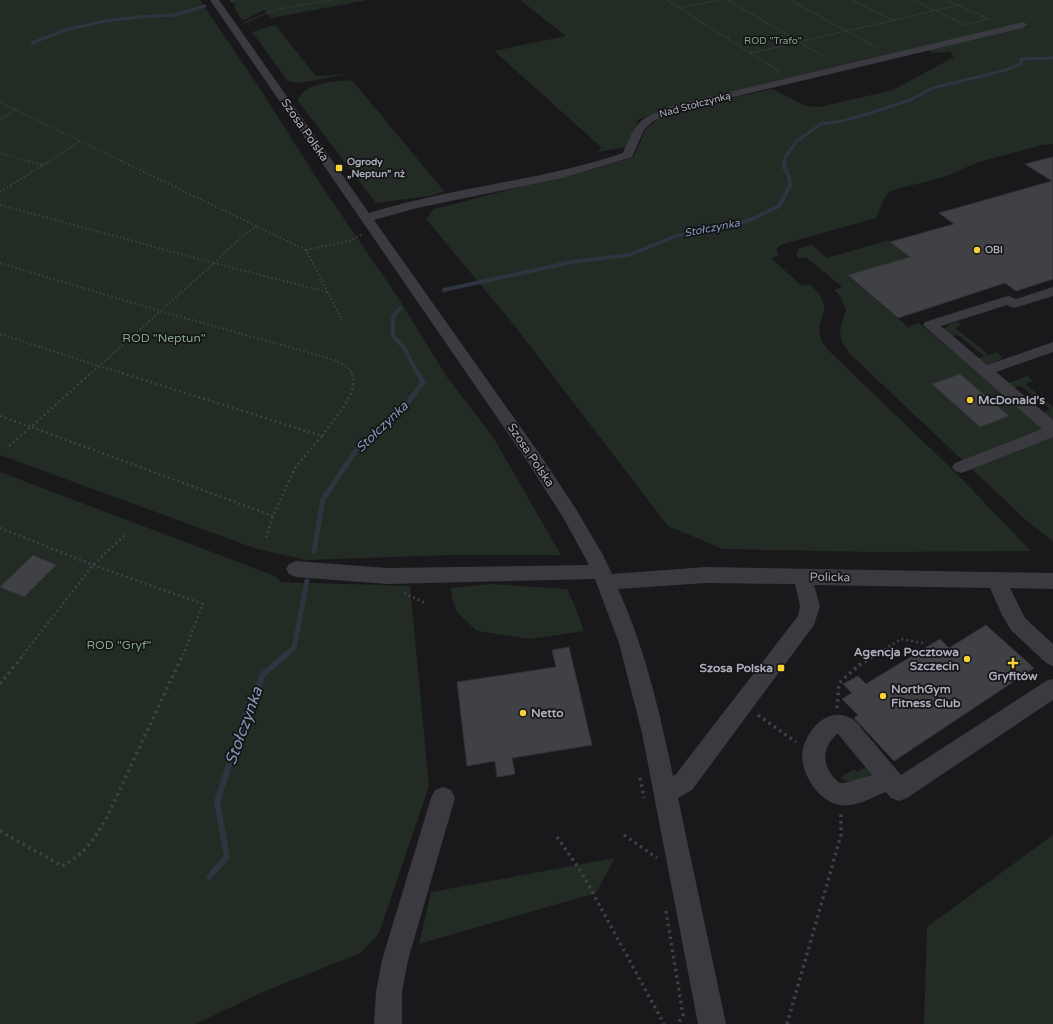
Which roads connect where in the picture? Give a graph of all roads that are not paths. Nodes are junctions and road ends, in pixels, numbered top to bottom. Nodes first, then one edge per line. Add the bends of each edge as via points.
1 (214, 0) edge
2 (1023, 25) dead end
3 (366, 225) junction
4 (1053, 291) edge
5 (1053, 347) edge
6 (984, 371) junction
7 (1053, 430) edge
8 (960, 467) dead end
9 (296, 569) dead end
10 (604, 576) junction
11 (803, 577) junction
12 (996, 580) junction
13 (1053, 581) edge
14 (1053, 657) edge
15 (1053, 688) edge
16 (889, 779) junction
17 (654, 794) junction
18 (442, 798) dead end
19 (388, 1024) edge
20 (712, 1024) edge

1 - 3 street, Szosa Polska
2 - 3 street, Nad Stołczynką via 680,107 649,119 640,129 628,155 574,172 414,205
3 - 10 street, Szosa Polska via 538,465 570,514
4 - 6 street via 1014,304 1009,300 930,325
5 - 6 street
6 - 7 street
7 - 8 street
9 - 10 street, Policka via 387,576 581,573
10 - 11 street, Policka
10 - 17 street, Szosa Polska via 638,675
11 - 12 street, Policka
11 - 17 street via 810,606 807,619 684,782
12 - 13 street, Policka
12 - 14 street via 1018,624
15 - 16 street via 899,790
16 - 16 street via 846,727 838,724 830,726 814,747 813,758 823,780 832,792 841,795
17 - 20 street, Szosa Polska
18 - 19 street via 394,965 387,1008

